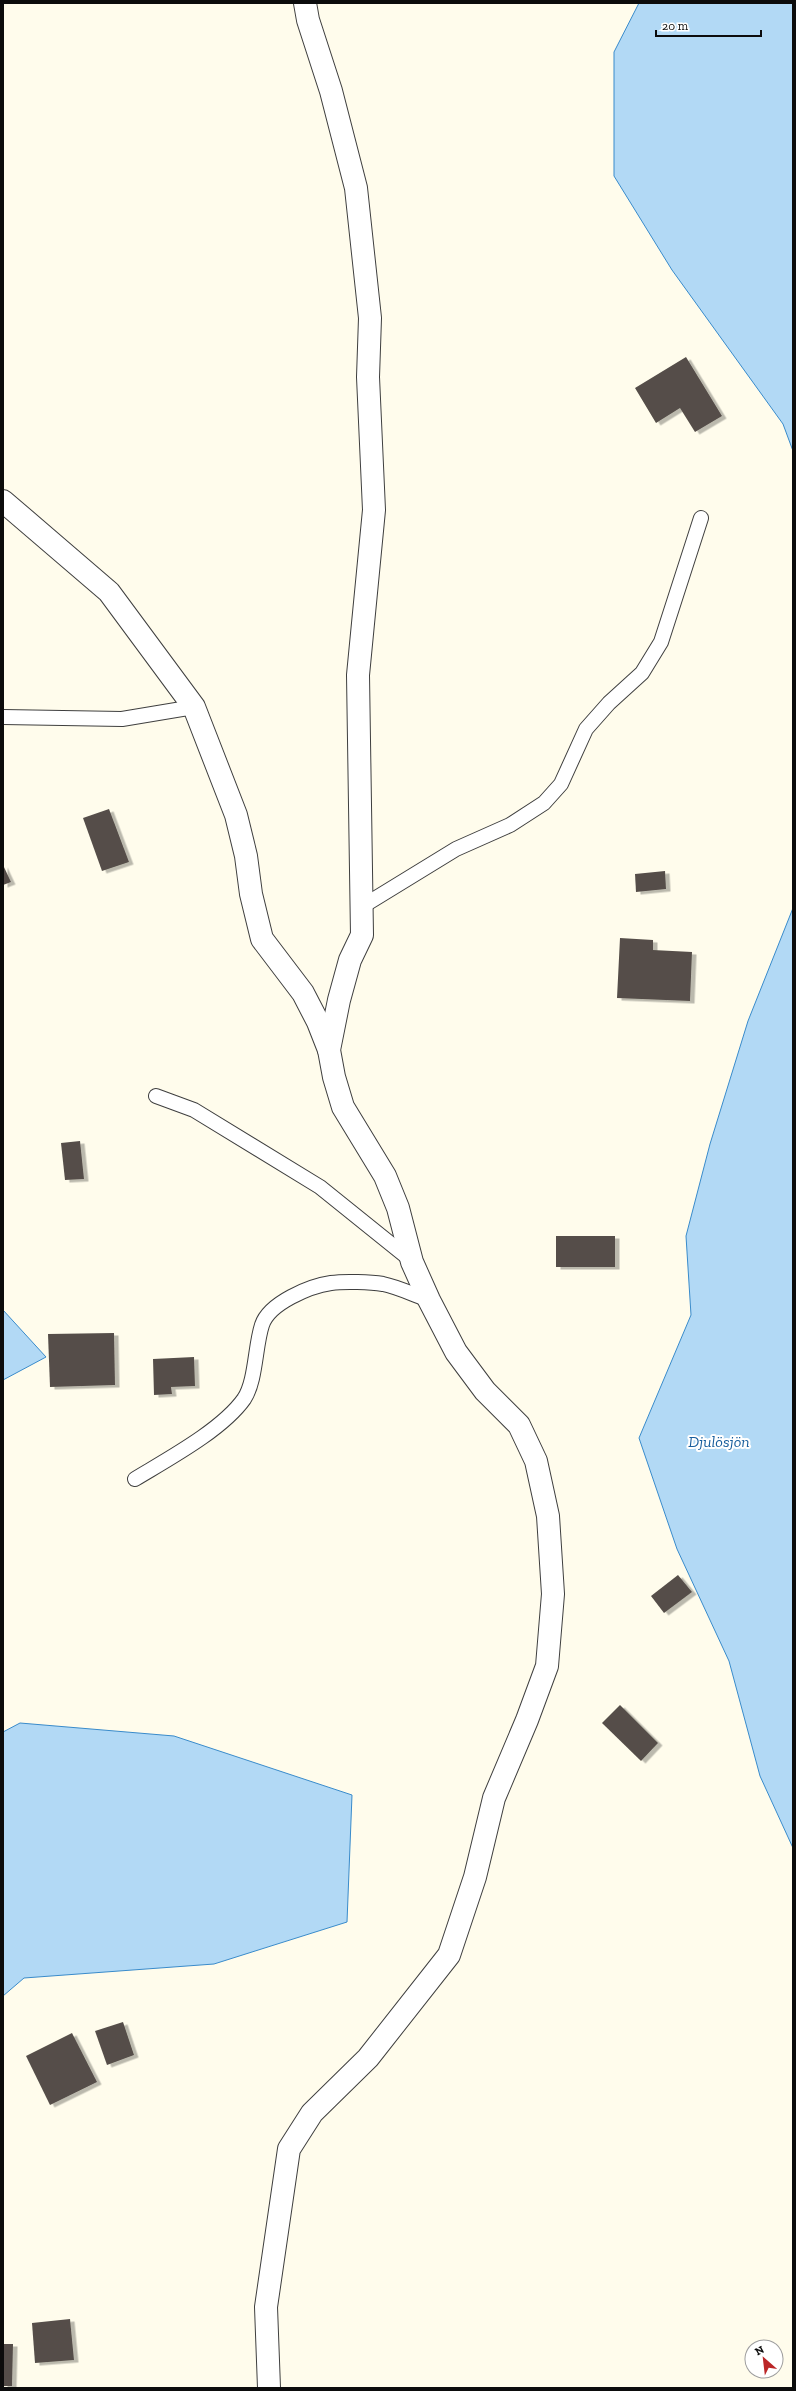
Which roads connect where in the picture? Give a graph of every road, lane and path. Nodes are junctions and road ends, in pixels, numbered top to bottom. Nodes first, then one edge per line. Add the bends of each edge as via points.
1 (306, 3) edge
2 (3, 501) edge
3 (701, 518) dead end
4 (194, 707) junction
5 (3, 717) edge
6 (363, 906) junction
7 (329, 1050) junction
8 (156, 1096) dead end
9 (412, 1262) junction
10 (428, 1300) junction
11 (135, 1479) dead end
12 (269, 2388) edge

1 - 6 street via 308,20 331,91 356,188 370,318 368,377 374,510 358,675
2 - 4 street via 109,592
3 - 6 lane via 661,642 642,673 609,703 586,729 561,784 544,803 510,826 456,849
4 - 5 lane via 122,720
4 - 7 street via 236,815 262,939 302,994 318,1022
6 - 7 street via 362,935 348,967
7 - 9 street via 343,1107 385,1176 398,1208
8 - 9 lane via 194,1110 320,1187
9 - 10 street
10 - 11 lane via 383,1284 332,1282 308,1289 276,1305 262,1324 244,1398 224,1419 179,1452
10 - 12 street via 456,1352 485,1391 519,1425 536,1461 548,1516 553,1594 547,1666 494,1798 475,1877 449,1955 368,2058 312,2113 289,2149 266,2307

